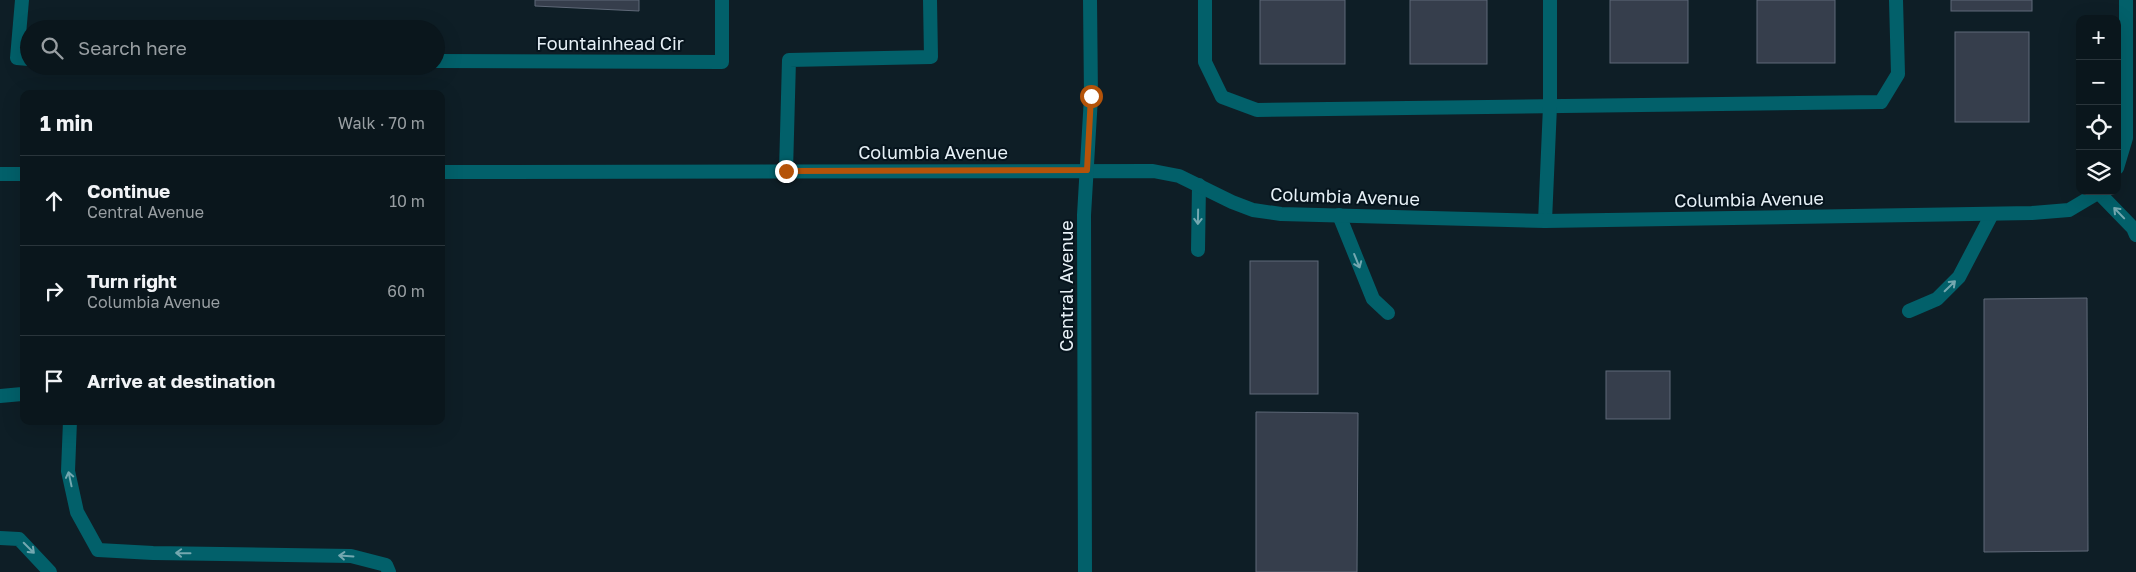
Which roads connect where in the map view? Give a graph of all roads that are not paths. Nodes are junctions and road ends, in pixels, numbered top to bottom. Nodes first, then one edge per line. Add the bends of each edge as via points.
1 (22, 0) edge
2 (722, 0) edge
3 (930, 0) edge
4 (1090, 0) edge
5 (1205, 0) edge
6 (1550, 0) edge
7 (1896, 0) edge
8 (2126, 0) edge
9 (20, 20) edge
10 (20, 23) edge
11 (20, 58) edge
12 (445, 61) edge
13 (1550, 106) junction
14 (2121, 155) edge
15 (1087, 170) junction
16 (786, 171) junction
17 (445, 172) edge
18 (0, 174) edge
19 (20, 174) edge
20 (1199, 185) junction
21 (2095, 195) edge
22 (2103, 195) edge
23 (1992, 214) junction
24 (1339, 216) junction
25 (1545, 221) junction
26 (2136, 235) edge
27 (1198, 250) dead end
28 (1909, 311) dead end
29 (1388, 313) dead end
30 (20, 394) edge
31 (0, 396) edge
32 (70, 425) edge
33 (0, 538) edge
34 (50, 572) edge
35 (389, 572) edge
36 (1085, 572) edge

1 - 9 street
2 - 12 street, Fountainhead Cir via 722,62
3 - 16 street via 931,57 789,60
4 - 15 street, Central Avenue via 1091,96
5 - 13 street via 1205,62 1222,96 1257,110
6 - 13 street
7 - 13 street via 1898,74 1881,102
8 - 14 street via 2126,138
10 - 11 street via 17,58
13 - 25 street
15 - 16 street, Columbia Avenue
15 - 20 street, Columbia Avenue via 1153,171 1179,176
15 - 36 street, Central Avenue via 1084,215
16 - 17 street, Columbia Avenue
18 - 19 street
20 - 24 street, Columbia Avenue via 1253,210
20 -> 27 street
21 - 23 street, Columbia Avenue via 2069,210
26 -> 22 street
23 - 25 street, Columbia Avenue
28 -> 23 street via 1937,299 1959,277
24 - 25 street, Columbia Avenue
24 -> 29 street via 1373,299
30 - 31 street
35 -> 32 street via 386,565 350,556 98,550 77,512 68,471
33 -> 34 street via 19,539

